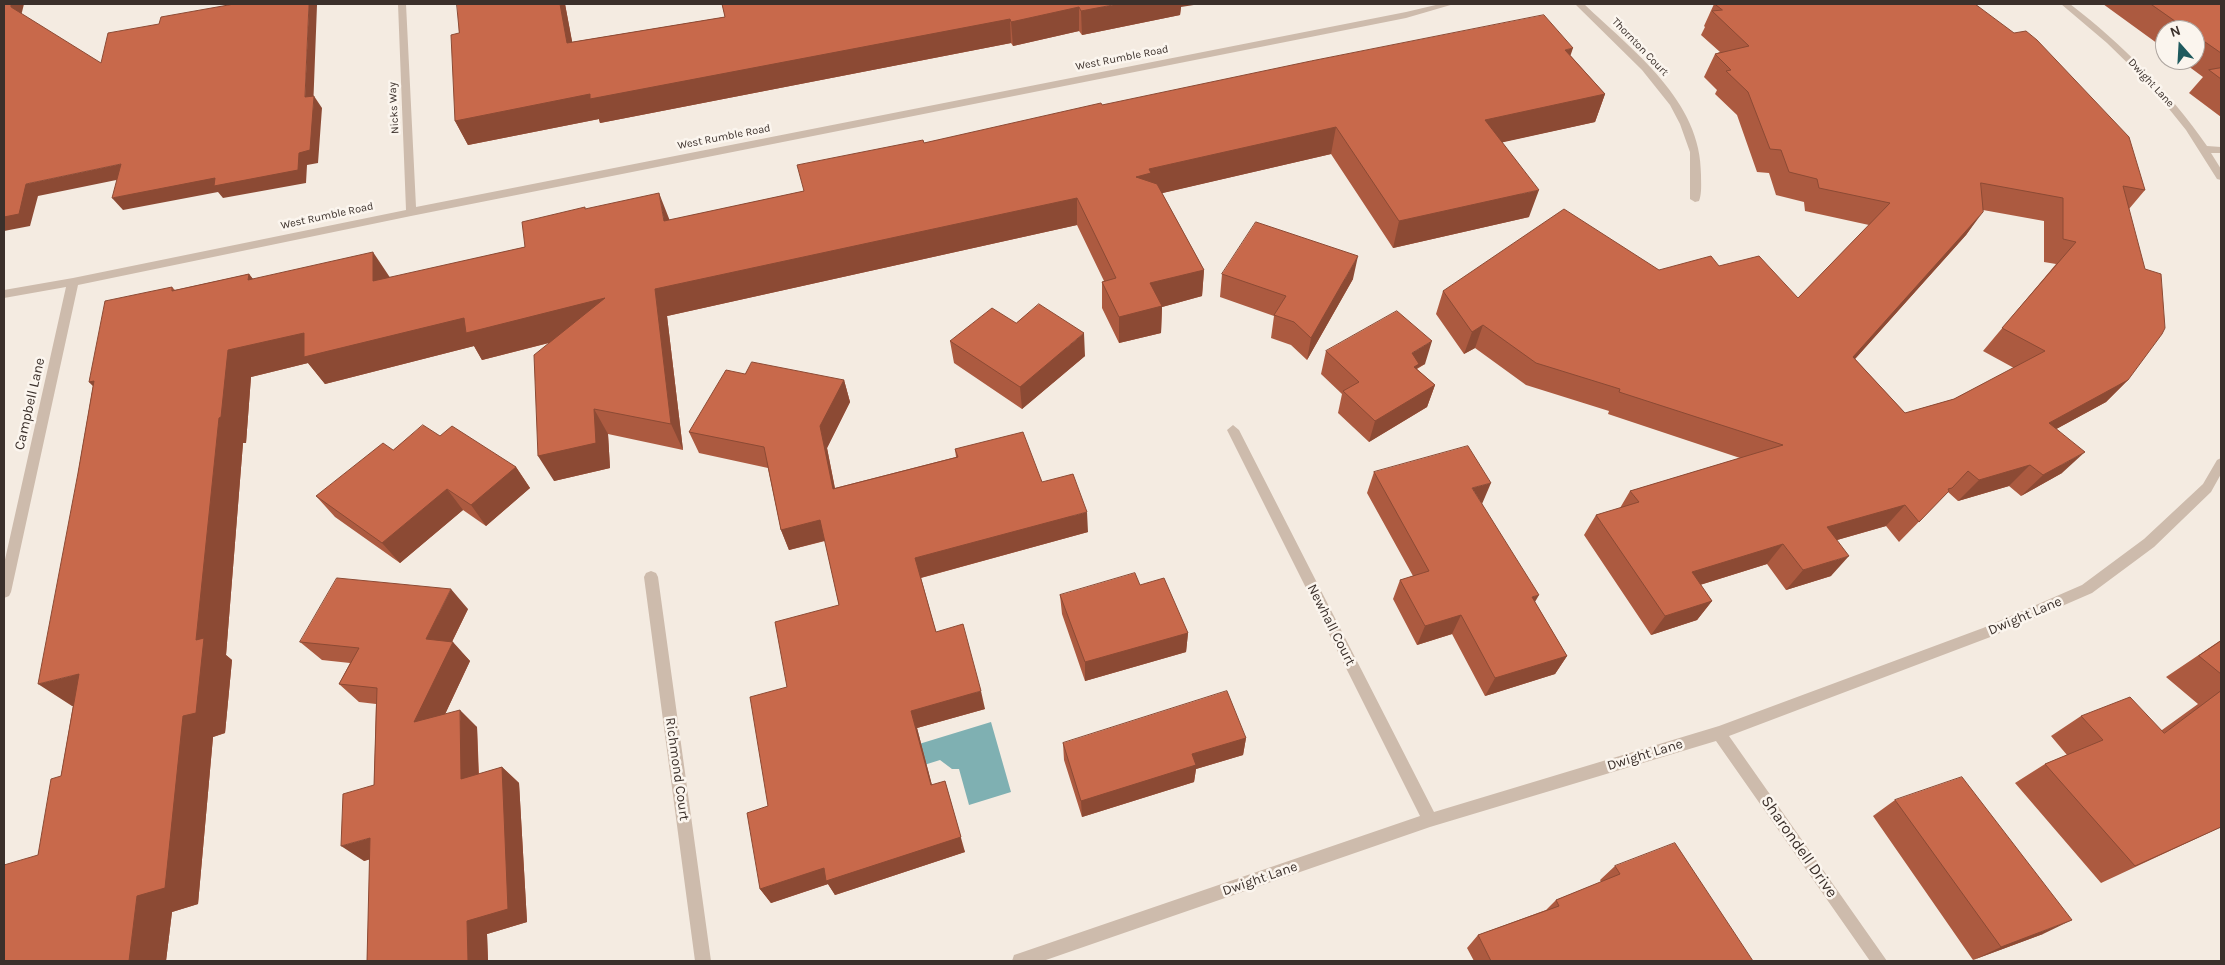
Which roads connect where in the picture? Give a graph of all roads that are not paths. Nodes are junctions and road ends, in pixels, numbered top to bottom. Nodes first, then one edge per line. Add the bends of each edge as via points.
1 (402, 4) edge
2 (1450, 4) edge
3 (1580, 4) edge
4 (2065, 4) edge
5 (2205, 149) junction
6 (2221, 150) edge
7 (2221, 177) edge
8 (1696, 199) dead end
9 (411, 212) junction
10 (73, 282) junction
11 (4, 294) edge
12 (1233, 430) dead end
13 (2221, 463) edge
14 (651, 577) dead end
15 (4, 592) edge
16 (1719, 733) junction
17 (1430, 820) junction
18 (702, 961) edge
19 (1020, 961) edge
20 (1879, 961) edge

1 - 9 street, Nicks Way
2 - 9 street, West Rumble Road
3 - 8 street, Thornton Court via 1659,83 1680,113 1693,146
4 - 5 street, Dwight Lane via 2135,63 2170,102
5 - 6 street
5 - 7 street, Dwight Lane
9 - 10 street, West Rumble Road
10 - 11 street, West Rumble Road
10 - 15 street, Campbell Lane
12 - 17 street, Newhall Court
13 - 16 street, Dwight Lane via 2206,488 2149,543 2087,589 1988,632
14 - 18 street, Richmond Court
16 - 17 street, Dwight Lane
16 - 20 street, Sharondell Drive
17 - 19 street, Dwight Lane

